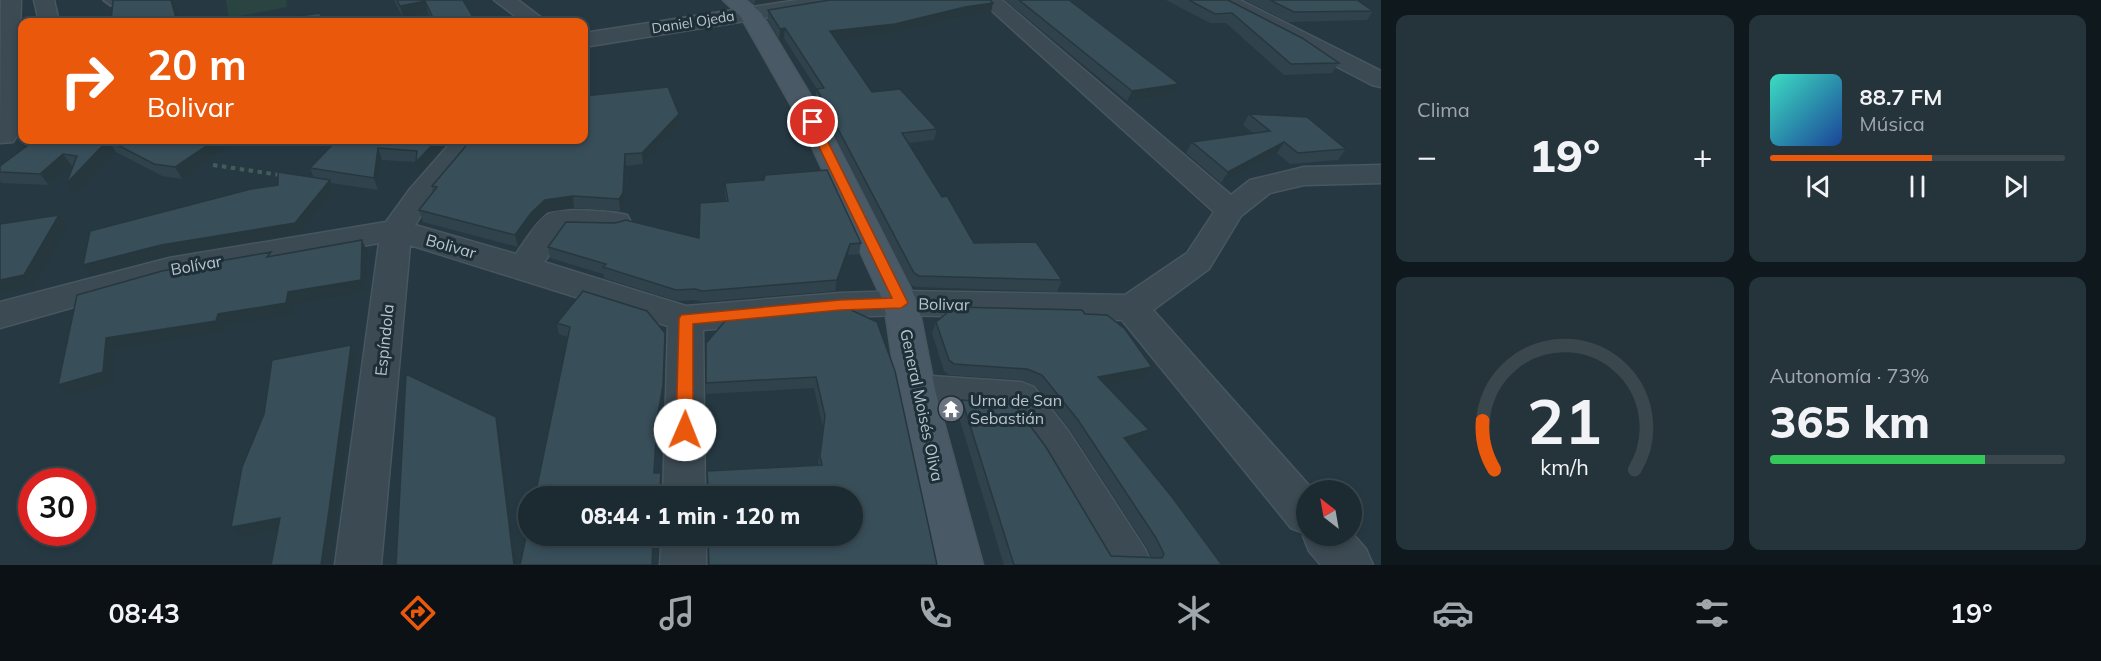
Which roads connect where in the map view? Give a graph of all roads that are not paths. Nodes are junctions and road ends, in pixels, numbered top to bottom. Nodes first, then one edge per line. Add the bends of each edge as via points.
1 (11, 0) edge
2 (44, 0) edge
3 (504, 0) edge
4 (838, 0) edge
5 (990, 0) edge
6 (1224, 0) edge
7 (742, 7) edge
8 (48, 18) edge
9 (530, 18) edge
10 (588, 39) edge
11 (1381, 80) edge
12 (18, 122) edge
13 (7, 137) edge
14 (464, 144) edge
15 (1381, 174) edge
16 (1230, 210) junction
17 (616, 222) edge
18 (396, 230) junction
19 (523, 267) junction
20 (901, 303) junction
21 (1131, 308) junction
22 (0, 315) edge
23 (686, 319) junction
24 (916, 390) junction
25 (684, 486) edge
26 (1296, 502) edge
27 (684, 546) edge
28 (1334, 546) edge
29 (358, 565) edge
30 (683, 565) edge
31 (960, 565) edge
32 (1129, 565) edge
33 (1350, 565) edge

1 - 13 street
2 - 8 street
3 - 9 street
4 - 7 street, Daniel Ojeda
5 - 16 street
6 - 11 street
7 - 10 street, Daniel Ojeda
7 - 20 main road, General Moisés Oliva via 813,122
12 - 13 street
14 - 18 street, Espíndola
15 - 16 street via 1304,176 1260,186
16 - 21 street via 1198,261
17 - 19 street via 558,221
18 - 19 street, Bolivar
18 - 22 street, Bolívar via 169,269
18 - 29 street, Espíndola
19 - 23 street, Bolivar
20 - 21 street, Bolivar
20 - 23 street, Bolivar
20 - 24 main road, General Moisés Oliva
21 - 26 street
23 - 25 street
24 - 31 main road, General Moisés Oliva
24 - 32 street via 1021,398
27 - 30 street
28 - 33 street

